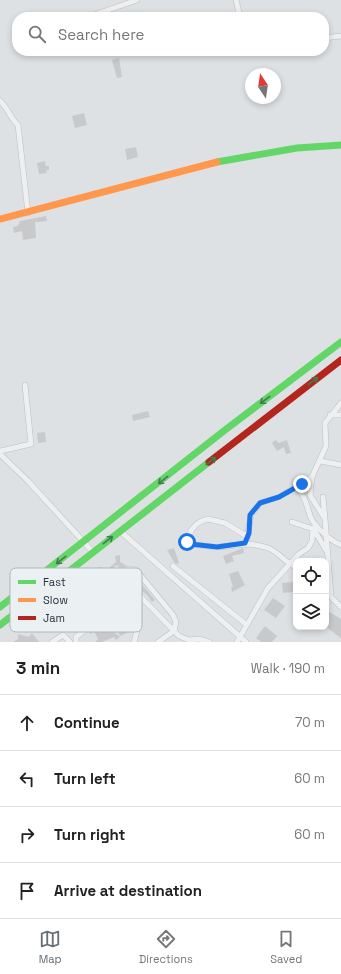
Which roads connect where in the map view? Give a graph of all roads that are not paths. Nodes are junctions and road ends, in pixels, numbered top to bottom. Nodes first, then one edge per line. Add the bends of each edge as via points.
1 (137, 0) edge
2 (236, 0) edge
3 (102, 12) edge
4 (239, 12) edge
5 (341, 36) edge
6 (329, 37) edge
7 (0, 101) edge
8 (341, 145) edge
9 (28, 213) junction
10 (0, 219) edge
11 (341, 342) edge
12 (341, 360) edge
13 (25, 385) dead end
14 (341, 404) edge
15 (330, 415) junction
16 (341, 415) edge
17 (0, 451) edge
18 (0, 454) edge
19 (321, 461) junction
20 (341, 465) edge
21 (312, 477) junction
22 (296, 487) junction
23 (323, 497) dead end
24 (325, 520) junction
25 (292, 522) dead end
26 (314, 526) junction
27 (120, 531) junction
28 (326, 536) junction
29 (246, 540) junction
30 (84, 542) junction
31 (341, 545) edge
32 (327, 551) junction
33 (93, 552) junction
34 (327, 558) edge
35 (289, 564) junction
36 (173, 566) dead end
37 (293, 566) edge
38 (50, 568) edge
39 (73, 568) edge
40 (142, 577) edge
41 (329, 589) edge
42 (142, 598) edge
43 (10, 599) edge
44 (0, 607) edge
45 (341, 607) edge
46 (10, 617) edge
47 (0, 625) edge
48 (247, 625) junction
49 (174, 631) junction
50 (82, 632) edge
51 (136, 632) edge
52 (239, 639) edge
53 (52, 642) edge
54 (70, 642) edge
55 (76, 642) edge
56 (134, 642) edge
57 (158, 642) edge
58 (209, 642) edge
59 (246, 642) edge

1 - 3 street
2 - 4 street
5 - 6 street
7 - 9 street via 18,125
8 - 9 main road via 261,152 141,180
9 - 10 main road
11 -> 30 main road
27 -> 12 main road
13 - 17 street via 31,444
14 - 15 street
15 - 16 street
15 - 19 street via 325,423 326,446
18 - 30 street
19 - 20 street
19 - 21 street
21 - 22 street
21 - 24 street via 310,495
22 - 26 street via 304,498
22 - 29 street via 279,497 260,503 250,515
23 - 24 street
24 - 28 street
25 - 26 street
26 - 28 street
26 - 32 street
26 - 35 street via 312,541 308,548
33 -> 27 main road
27 - 52 street
28 - 31 street
28 - 32 street
29 - 29 street via 217,547 187,542 188,535 196,525 208,519 225,523
29 - 35 street via 271,549
30 - 33 street
30 -> 38 main road
32 - 34 street
33 - 39 main road
35 - 37 street
35 - 48 street via 268,588
36 - 48 street
40 - 49 street via 173,615 176,622
41 - 45 street via 331,597
42 - 49 street
43 -> 44 main road
46 - 47 main road
48 - 52 street
49 - 57 street
49 - 58 street via 186,639
50 - 55 street via 76,637
51 - 56 street
52 - 59 street
53 - 54 street via 63,635

